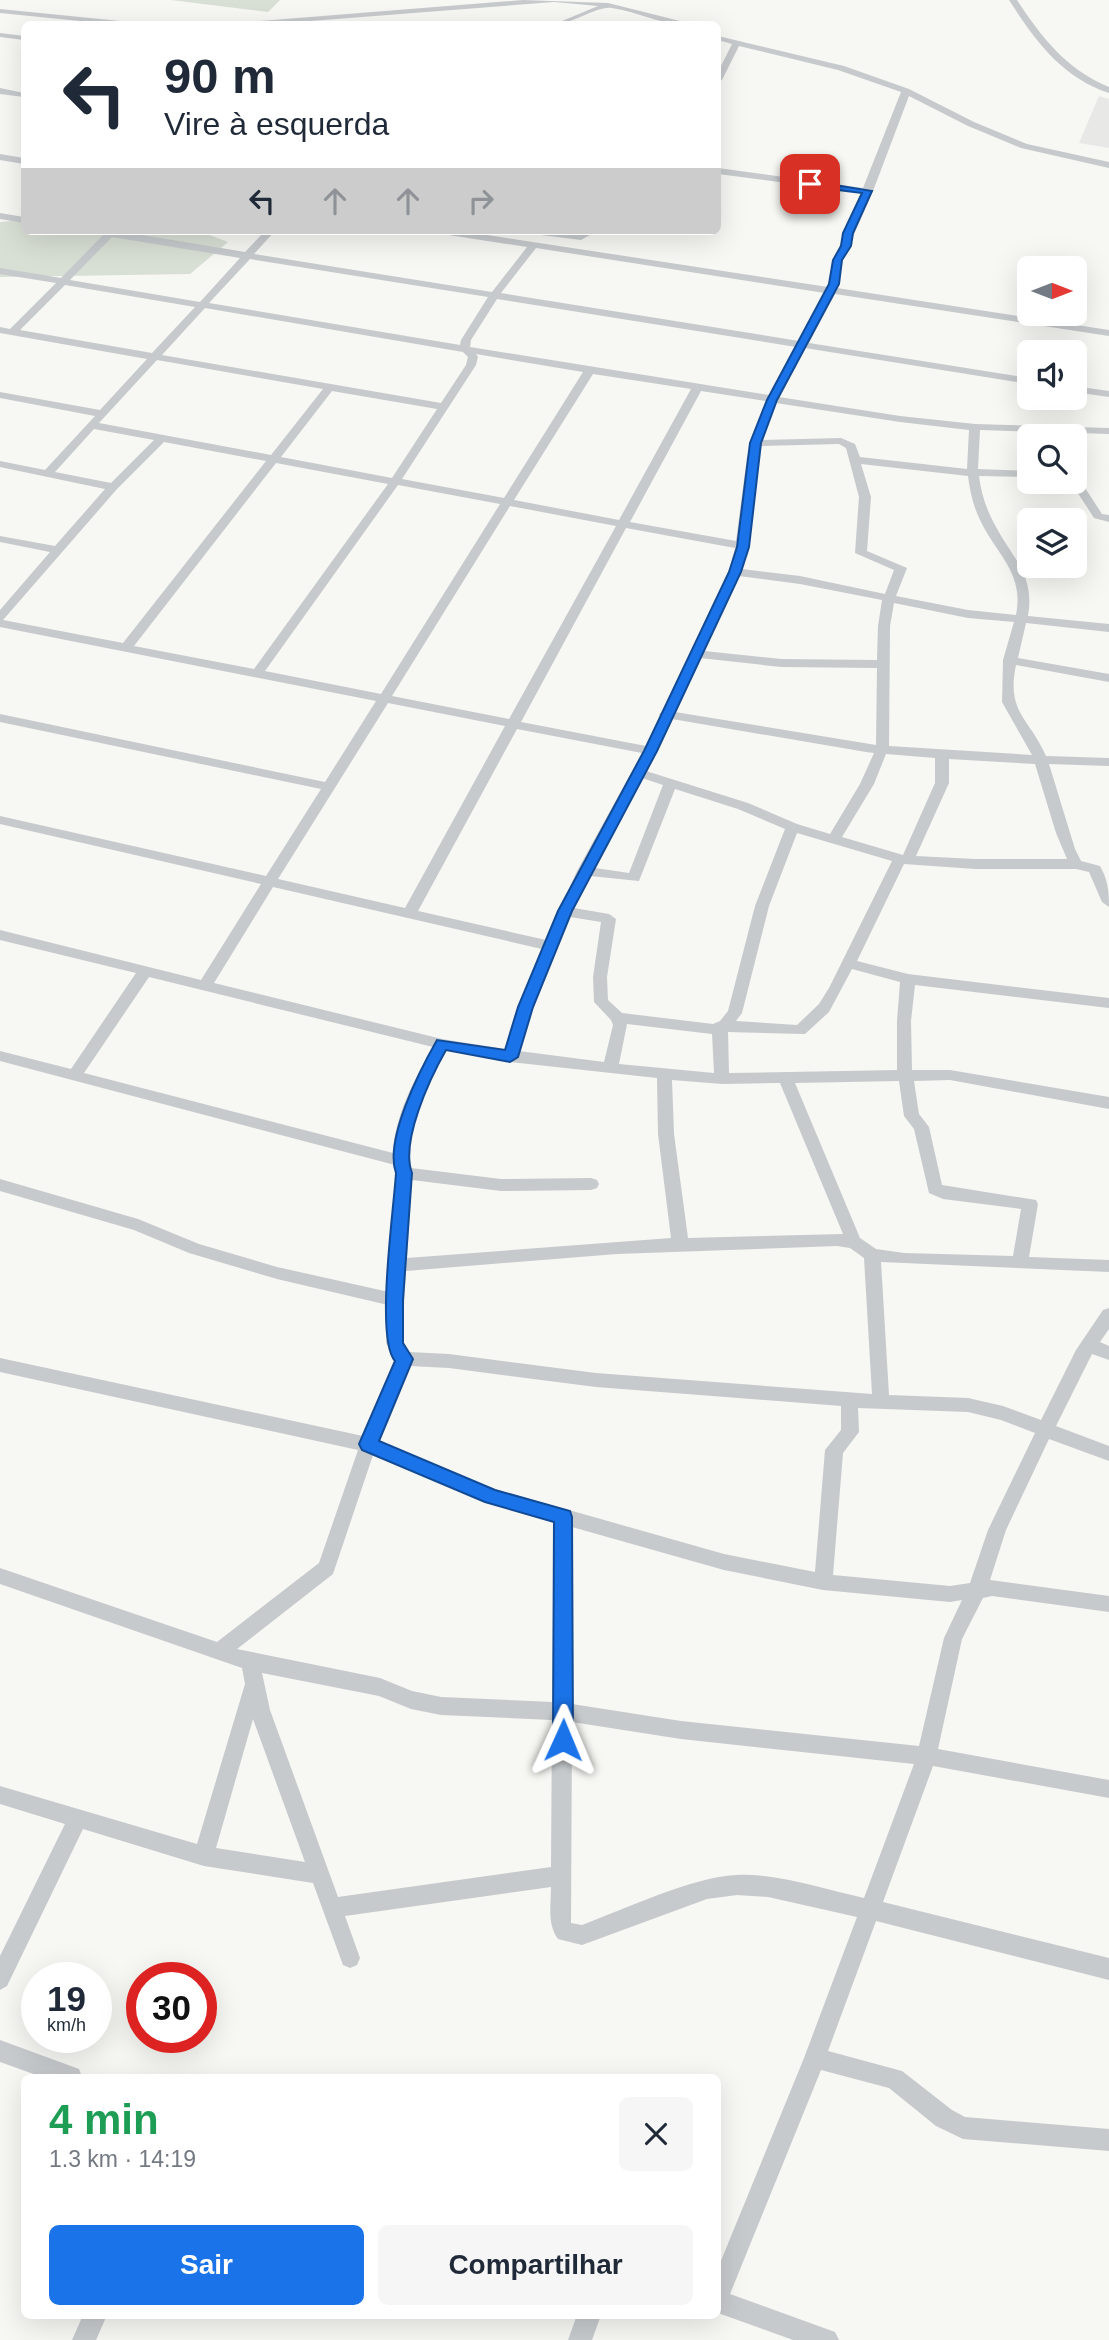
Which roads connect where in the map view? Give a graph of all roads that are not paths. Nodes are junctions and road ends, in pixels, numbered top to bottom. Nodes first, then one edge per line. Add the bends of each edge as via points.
1 (636, 0) edge
2 (1013, 0) edge
3 (615, 7) edge
4 (598, 10) junction
5 (0, 11) edge
6 (0, 16) edge
7 (42, 21) edge
8 (100, 21) edge
9 (295, 21) edge
10 (358, 21) edge
11 (567, 21) edge
12 (587, 21) edge
13 (653, 21) edge
14 (675, 21) edge
15 (721, 32) edge
16 (0, 35) edge
17 (21, 38) edge
18 (721, 39) edge
19 (737, 43) junction
20 (721, 74) edge
21 (1109, 90) edge
22 (0, 91) edge
23 (906, 91) junction
24 (21, 94) edge
25 (0, 157) edge
26 (1109, 159) edge
27 (21, 160) edge
28 (0, 164) edge
29 (1109, 165) edge
30 (21, 168) edge
31 (721, 171) edge
32 (868, 191) junction
33 (0, 216) edge
34 (21, 220) edge
35 (109, 235) edge
36 (129, 235) edge
37 (266, 235) edge
38 (468, 235) edge
39 (510, 235) edge
40 (567, 235) edge
41 (585, 235) edge
42 (534, 245) junction
43 (248, 256) junction
44 (0, 271) edge
45 (65, 281) junction
46 (833, 288) junction
47 (494, 296) junction
48 (204, 305) junction
49 (1109, 327) edge
50 (0, 330) edge
51 (12, 333) junction
52 (1109, 333) edge
53 (802, 345) junction
54 (466, 348) junction
55 (156, 356) junction
56 (590, 370) junction
57 (1017, 379) edge
58 (329, 388) junction
59 (697, 388) junction
60 (1087, 391) edge
61 (1109, 394) edge
62 (0, 395) edge
63 (772, 400) junction
64 (443, 407) junction
65 (102, 414) junction
66 (91, 425) junction
67 (975, 427) junction
68 (1109, 431) edge
69 (161, 439) junction
70 (755, 443) junction
71 (275, 459) junction
72 (857, 460) junction
73 (0, 464) edge
74 (48, 473) junction
75 (972, 473) junction
76 (1017, 474) edge
77 (393, 484) junction
78 (113, 487) junction
79 (1084, 494) edge
80 (508, 504) junction
81 (1109, 519) edge
82 (624, 527) junction
83 (0, 539) edge
84 (743, 547) junction
85 (58, 550) junction
86 (735, 572) junction
87 (888, 600) junction
88 (0, 617) edge
89 (1019, 620) junction
90 (0, 623) edge
91 (1109, 628) edge
92 (127, 646) junction
93 (696, 653) junction
94 (1009, 660) junction
95 (882, 664) junction
96 (258, 673) junction
97 (1109, 678) edge
98 (384, 699) junction
99 (665, 714) junction
100 (0, 718) edge
101 (514, 723) junction
102 (882, 749) junction
103 (650, 751) junction
104 (942, 755) junction
105 (1039, 757) junction
106 (1109, 762) edge
107 (639, 773) junction
108 (671, 782) junction
109 (330, 787) junction
110 (0, 820) edge
111 (792, 827) junction
112 (833, 841) junction
113 (904, 859) junction
114 (1076, 864) junction
115 (584, 871) junction
116 (268, 881) junction
117 (1109, 902) edge
118 (565, 911) junction
119 (409, 914) junction
120 (0, 935) edge
121 (550, 946) junction
122 (847, 963) junction
123 (145, 971) junction
124 (908, 979) junction
125 (205, 985) junction
126 (1109, 1003) edge
127 (618, 1018) junction
128 (722, 1026) junction
129 (442, 1044) junction
130 (0, 1056) edge
131 (510, 1057) junction
132 (610, 1069) junction
133 (905, 1074) junction
134 (664, 1075) junction
135 (74, 1076) junction
136 (722, 1079) junction
137 (786, 1079) junction
138 (1109, 1103) edge
139 (402, 1167) junction
140 (591, 1184) dead end
141 (0, 1185) edge
142 (680, 1242) junction
143 (854, 1242) junction
144 (872, 1255) junction
145 (1020, 1264) junction
146 (398, 1265) junction
147 (1109, 1266) edge
148 (394, 1300) junction
149 (1109, 1315) edge
150 (1089, 1345) junction
151 (1109, 1353) edge
152 (404, 1359) junction
153 (0, 1365) edge
154 (849, 1400) junction
155 (881, 1401) junction
156 (1047, 1430) junction
157 (368, 1444) junction
158 (1109, 1454) edge
159 (563, 1517) junction
160 (0, 1576) edge
161 (823, 1582) junction
162 (978, 1588) junction
163 (1109, 1604) edge
164 (221, 1650) junction
165 (250, 1662) junction
166 (253, 1686) junction
167 (564, 1712) junction
168 (927, 1756) junction
169 (1109, 1789) edge
170 (0, 1795) edge
171 (77, 1820) junction
172 (204, 1856) junction
173 (319, 1874) junction
174 (561, 1877) junction
175 (333, 1908) junction
176 (869, 1909) junction
177 (350, 1958) dead end
178 (1109, 1969) edge
179 (0, 1979) edge
180 (0, 2051) edge
181 (814, 2058) junction
182 (63, 2074) edge
183 (1109, 2140) edge
184 (721, 2288) edge
185 (721, 2303) edge
186 (93, 2319) edge
187 (588, 2319) edge
188 (84, 2340) edge
189 (580, 2340) edge
190 (827, 2340) edge

1 - 3 street
2 - 21 street via 1045,49 1070,70
3 - 4 street
3 - 9 street via 530,0
3 - 12 street
3 - 13 street
3 - 14 street
4 - 10 street via 526,5
4 - 11 street
5 - 8 street
6 - 7 street
15 - 26 street via 858,66 1030,139
16 - 17 street
18 - 19 street
19 - 20 street
19 - 23 street via 841,68
22 - 24 street
23 - 29 street via 1024,146
23 - 32 street
25 - 27 street
28 - 30 street
31 - 32 street
32 - 46 street via 838,260
33 - 34 street
35 - 45 street
36 - 43 street
37 - 43 street
38 - 42 street
39 - 46 street
40 - 41 street
42 - 46 street
42 - 47 street
43 - 47 street
43 - 48 street
44 - 45 street
45 - 48 street
45 - 51 street
46 - 49 street
46 - 52 street
46 - 53 street
47 - 53 street
47 - 54 street via 466,340
48 - 54 street
48 - 55 street
50 - 51 street
51 - 55 street
53 - 57 street
53 - 63 street
54 - 56 street
54 - 64 street via 473,357 471,365
55 - 58 street
55 - 65 street
56 - 59 street
56 - 80 street
58 - 64 street
58 - 71 street
59 - 63 street
59 - 82 street
60 - 61 street
62 - 65 street
63 - 67 street
63 - 70 street
64 - 77 street
65 - 66 street
66 - 69 street
66 - 74 street
67 - 68 street
67 - 75 street
69 - 71 street
69 - 78 street
70 - 72 street via 841,441 851,446
70 - 84 street
71 - 77 street
71 - 92 street
72 - 75 street
72 - 87 street via 865,497 861,554 901,568
73 - 74 street
74 - 78 street
75 - 76 street
75 - 89 street via 983,518 1022,581
77 - 80 street
77 - 96 street
78 - 85 street
79 - 81 street via 1098,516
80 - 82 street
80 - 98 street
82 - 84 street
82 - 101 street
83 - 85 street
84 - 86 street
85 - 88 street
86 - 87 street via 800,580
86 - 93 street
87 - 89 street
87 - 95 street
89 - 91 street
89 - 94 street
90 - 92 street
92 - 96 street
93 - 95 street via 781,663
93 - 99 street
94 - 97 street
94 - 105 street via 1008,702
95 - 102 street
96 - 98 street
98 - 101 street
98 - 109 street
99 - 102 street
99 - 103 street
100 - 109 street
101 - 103 street
101 - 119 street
102 - 104 street
102 - 112 street via 873,774
103 - 107 street
104 - 105 street
104 - 113 street via 942,783
105 - 106 street
105 - 114 street via 1060,831
107 - 108 street
107 - 115 street
108 - 111 street
108 - 115 street via 634,878
109 - 116 street
110 - 116 street
111 - 112 street
111 - 128 street via 762,906 735,1013
112 - 113 street
113 - 114 street
113 - 122 street
114 - 117 street via 1095,869
115 - 118 street
116 - 119 street
116 - 125 street
118 - 121 street
118 - 127 street via 609,919 601,1002
119 - 121 street
120 - 123 street
121 - 131 street
122 - 124 street
122 - 128 street via 824,1008 800,1030
123 - 125 street
123 - 135 street
124 - 126 street
124 - 133 street
125 - 129 street
127 - 128 street via 685,1027
127 - 132 street
128 - 136 street
129 - 131 street
129 - 139 street via 419,1085
130 - 135 street
131 - 132 street
132 - 134 street
133 - 137 street
133 - 138 street via 950,1075
133 - 145 street via 912,1116 921,1127 935,1189 1030,1204
134 - 136 street
134 - 142 street via 666,1134
135 - 139 street
136 - 137 street
137 - 143 street
139 - 140 street via 501,1185
139 - 146 street
141 - 148 street via 138,1225 276,1273
142 - 143 street
142 - 146 street
143 - 144 street
144 - 145 street
144 - 155 street
145 - 147 street
146 - 148 street
148 - 152 street via 394,1343
149 - 150 street
150 - 151 street
150 - 156 street
152 - 154 street
152 - 157 street
153 - 157 street
154 - 155 street
154 - 161 street via 850,1432 834,1450
155 - 156 street via 968,1405
156 - 158 street
156 - 162 street via 998,1530
157 - 159 street via 492,1496
157 - 164 street via 327,1568
159 - 161 street via 724,1562
159 - 167 street
160 - 164 street
161 - 162 street via 950,1594
162 - 163 street
162 - 168 street via 953,1638
164 - 165 street
165 - 166 street
165 - 167 street via 356,1681 441,1706
166 - 172 street
166 - 173 street
167 - 168 street via 681,1730
167 - 174 street
168 - 169 street
168 - 176 street
170 - 171 street
171 - 172 street
171 - 179 street
172 - 173 street
173 - 175 street
174 - 175 street
174 - 176 street via 561,1926 572,1935 707,1889 737,1885 768,1887
175 - 177 street
176 - 178 street
176 - 181 street
180 - 182 street
181 - 183 street via 894,2079 963,2127
181 - 184 street
185 - 190 street
186 - 188 street
187 - 189 street

